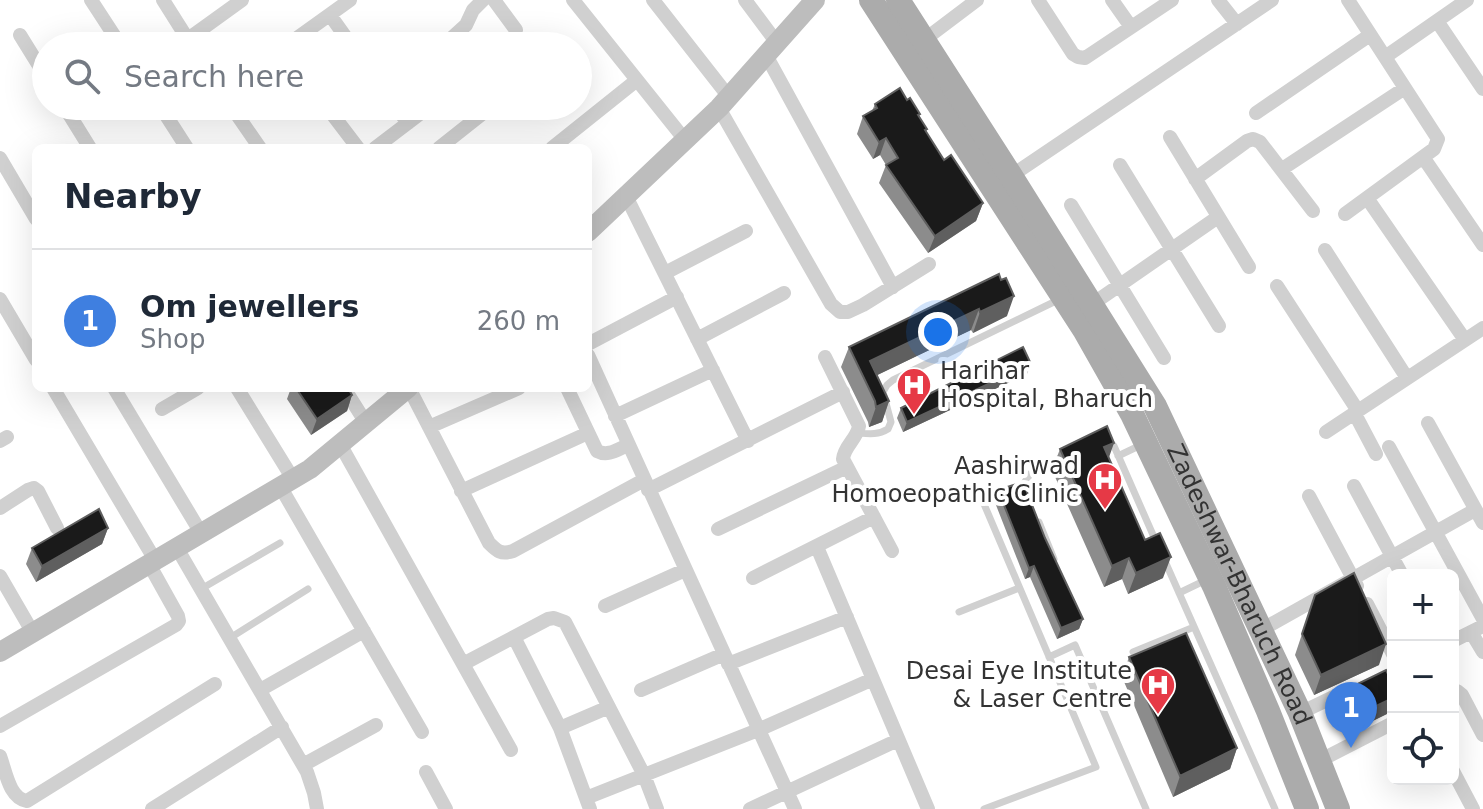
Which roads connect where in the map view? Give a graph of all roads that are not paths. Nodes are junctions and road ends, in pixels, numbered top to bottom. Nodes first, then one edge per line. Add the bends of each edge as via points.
1 (91, 0) edge
2 (163, 0) edge
3 (242, 0) edge
4 (350, 0) edge
5 (483, 0) edge
6 (494, 0) edge
7 (573, 0) edge
8 (653, 0) edge
9 (745, 0) edge
10 (815, 0) edge
11 (871, 0) edge
12 (898, 0) edge
13 (977, 0) edge
14 (1038, 0) edge
15 (1112, 0) edge
16 (1172, 0) edge
17 (1218, 0) edge
18 (1272, 0) edge
19 (1467, 0) edge
20 (1355, 3) edge
21 (330, 15) junction
22 (1437, 21) junction
23 (1237, 24) junction
24 (1131, 27) junction
25 (516, 30) dead end
26 (112, 32) edge
27 (184, 32) edge
28 (202, 32) edge
29 (306, 32) edge
30 (342, 32) edge
31 (458, 32) edge
32 (20, 35) dead end
33 (1370, 35) junction
34 (924, 40) junction
35 (772, 49) junction
36 (32, 54) edge
37 (1385, 57) junction
38 (637, 80) junction
39 (1405, 88) junction
40 (1483, 89) edge
41 (724, 103) junction
42 (1256, 113) dead end
43 (592, 116) edge
44 (73, 120) edge
45 (169, 120) edge
46 (241, 120) edge
47 (337, 120) edge
48 (406, 120) edge
49 (412, 120) edge
50 (474, 120) edge
51 (587, 120) edge
52 (408, 123) junction
53 (1170, 137) dead end
54 (685, 140) junction
55 (88, 144) edge
56 (184, 144) edge
57 (257, 144) edge
58 (355, 144) edge
59 (380, 144) edge
60 (444, 144) edge
61 (557, 144) edge
62 (1423, 157) junction
63 (0, 158) edge
64 (1120, 165) dead end
65 (1282, 169) junction
66 (1011, 176) junction
67 (1195, 179) junction
68 (626, 196) junction
69 (1367, 198) junction
70 (1071, 205) dead end
71 (1313, 211) dead end
72 (32, 212) edge
73 (1345, 214) dead end
74 (1218, 217) junction
75 (592, 228) edge
76 (746, 231) dead end
77 (1483, 245) edge
78 (1172, 250) junction
79 (1325, 250) dead end
80 (929, 264) dead end
81 (1249, 267) dead end
82 (665, 273) junction
83 (1120, 286) junction
84 (1277, 286) dead end
85 (893, 287) junction
86 (784, 293) dead end
87 (677, 297) junction
88 (1064, 298) junction
89 (0, 299) edge
90 (1091, 305) junction
91 (1219, 326) dead end
92 (1483, 328) edge
93 (697, 339) junction
94 (1465, 340) junction
95 (592, 342) edge
96 (32, 353) edge
97 (825, 357) dead end
98 (1164, 358) dead end
99 (592, 365) edge
100 (713, 370) junction
101 (1407, 378) junction
102 (55, 392) edge
103 (116, 392) edge
104 (191, 392) edge
105 (239, 392) edge
106 (347, 392) edge
107 (403, 392) edge
108 (410, 392) edge
109 (510, 392) edge
110 (569, 392) edge
111 (843, 392) junction
112 (162, 409) dead end
113 (1358, 411) junction
114 (615, 416) junction
115 (366, 423) junction
116 (1428, 423) dead end
117 (429, 427) junction
118 (1326, 432) dead end
119 (588, 433) junction
120 (858, 433) junction
121 (1101, 439) edge
122 (748, 441) junction
123 (1146, 443) junction
124 (340, 444) junction
125 (628, 445) junction
126 (1073, 452) edge
127 (1118, 456) junction
128 (847, 467) junction
129 (287, 483) junction
130 (646, 485) junction
131 (1354, 486) dead end
132 (461, 491) junction
133 (1309, 496) dead end
134 (981, 497) dead end
135 (1028, 499) edge
136 (0, 508) edge
137 (1035, 513) edge
138 (874, 517) junction
139 (1479, 517) edge
140 (57, 528) dead end
141 (718, 529) dead end
142 (201, 533) junction
143 (1436, 533) junction
144 (280, 543) dead end
145 (817, 547) junction
146 (177, 548) junction
147 (892, 551) dead end
148 (1393, 557) junction
149 (152, 562) junction
150 (1399, 569) edge
151 (685, 570) junction
152 (1060, 571) edge
153 (0, 576) edge
154 (753, 578) dead end
155 (1210, 578) junction
156 (1354, 579) junction
157 (1019, 588) junction
158 (201, 589) junction
159 (308, 589) dead end
160 (1179, 593) junction
161 (605, 606) dead end
162 (959, 612) dead end
163 (847, 617) junction
164 (1483, 619) edge
165 (1194, 627) junction
166 (1477, 629) edge
167 (1261, 630) junction
168 (364, 631) junction
169 (33, 633) junction
170 (514, 637) junction
171 (230, 638) junction
172 (1459, 638) edge
173 (1387, 642) edge
174 (0, 652) edge
175 (1133, 652) edge
176 (1483, 652) edge
177 (1049, 657) junction
178 (726, 659) junction
179 (463, 664) junction
180 (873, 679) junction
181 (1366, 681) edge
182 (215, 684) dead end
183 (260, 690) junction
184 (641, 690) dead end
185 (1459, 693) edge
186 (609, 707) junction
187 (1300, 713) junction
188 (376, 725) dead end
189 (0, 726) edge
190 (1387, 726) edge
191 (282, 727) junction
192 (560, 728) junction
193 (758, 730) junction
194 (422, 732) dead end
195 (1483, 735) edge
196 (898, 740) junction
197 (511, 750) dead end
198 (0, 756) edge
199 (1319, 761) junction
200 (303, 765) junction
201 (426, 772) dead end
202 (644, 775) junction
203 (1459, 782) edge
204 (787, 793) junction
205 (586, 805) edge
206 (1306, 808) edge
207 (152, 809) edge
208 (317, 809) edge
209 (446, 809) edge
210 (657, 809) edge
211 (750, 809) edge
212 (795, 809) edge
213 (928, 809) edge
214 (984, 809) edge
215 (1146, 809) edge
216 (1275, 809) edge
217 (1338, 809) edge
218 (1473, 809) edge

1 - 26 street
2 - 27 street
3 - 28 street
4 - 21 street
5 - 31 street
6 - 25 street
7 - 38 street
8 - 41 street
9 - 35 street
10 - 35 main road
11 - 88 main road, Zadeshwar-Bharuch Road
12 - 34 main road, Zadeshwar-Bharuch Road
13 - 34 street
14 - 24 street via 1078,57 1085,58
15 - 24 street
16 - 24 street
17 - 23 street
18 - 23 street
19 - 22 street
20 - 33 street
21 - 29 street
21 - 30 street
22 - 37 street
22 - 40 street
23 - 66 street
32 - 36 street
33 - 37 street
33 - 42 street
34 - 66 main road, Zadeshwar-Bharuch Road
35 - 41 main road
35 - 85 street
37 - 39 street
38 - 43 street
38 - 54 street
39 - 62 street via 1438,139
39 - 65 street
41 - 54 main road
41 - 85 street via 831,304 848,312
44 - 55 street
45 - 56 street
46 - 57 street
47 - 58 street
48 - 52 street
49 - 52 street
50 - 60 street
51 - 61 street
52 - 59 street
53 - 67 street
54 - 68 main road
62 - 69 street
62 - 77 street
63 - 72 street
64 - 78 street
65 - 67 street via 1253,139
65 - 71 street
66 - 90 main road, Zadeshwar-Bharuch Road
67 - 74 street
68 - 75 main road
68 - 82 street
69 - 73 street
69 - 94 street
70 - 83 street
74 - 78 street
74 - 81 street
76 - 82 street
78 - 83 street
78 - 91 street
79 - 101 street
80 - 85 street
82 - 87 street
83 - 90 street
83 - 98 street
84 - 113 street
86 - 93 street
87 - 93 street
87 - 95 street
88 - 120 lane via 893,380 883,392 888,429
88 - 123 main road, Zadeshwar-Bharuch Road
89 - 96 street
90 - 167 main road, Zadeshwar-Bharuch Road via 1155,406
92 - 94 street
93 - 100 street
94 - 101 street
97 - 111 street
99 - 114 street
100 - 114 street
100 - 122 street
101 - 113 street
102 - 149 street
103 - 142 street
104 - 112 street
105 - 129 street
106 - 115 street
107 - 115 main road
108 - 117 street
109 - 117 street
110 - 119 street
111 - 120 street
111 - 122 street
113 - 118 street
113 - 143 street via 1356,416
114 - 125 street
115 - 124 main road
116 - 139 street
117 - 132 street
119 - 125 street via 602,454
119 - 132 street
120 - 128 street via 843,454
121 - 127 lane via 1108,439
122 - 130 street
123 - 127 lane
123 - 155 main road, Zadeshwar-Bharuch Road
124 - 129 main road
124 - 179 street
125 - 130 street
126 - 135 lane via 1026,478
127 - 160 lane
128 - 138 street
128 - 141 street
129 - 142 main road
129 - 168 street
130 - 132 street via 505,553 489,543
130 - 151 street
131 - 148 street
133 - 156 street
134 - 157 lane
136 - 140 street via 34,488
137 - 152 lane
138 - 145 street
138 - 147 street
139 - 143 street
142 - 146 main road
143 - 148 street
143 - 164 street
144 - 158 lane
145 - 154 street
145 - 163 street
146 - 149 main road
146 - 158 street
148 - 150 street
148 - 156 street
149 - 169 main road
149 - 189 street via 178,616 176,625
151 - 161 street
151 - 178 street
153 - 169 street
155 - 160 lane
155 - 206 main road, Zadeshwar-Bharuch Road
156 - 167 street
156 - 173 street
157 - 162 lane
157 - 177 lane
158 - 171 street
159 - 171 lane
160 - 165 lane
163 - 178 street
163 - 180 street
165 - 175 lane
165 - 216 lane
166 - 172 street
166 - 176 street
167 - 187 main road, Zadeshwar-Bharuch Road
168 - 183 street
168 - 194 street
169 - 174 main road
170 - 179 street
170 - 186 street via 548,619 565,622
170 - 192 street
171 - 183 street
177 - 214 lane via 1096,767
177 - 215 lane via 1075,645
178 - 184 street
178 - 193 street
179 - 197 street
180 - 193 street
180 - 196 street
181 - 187 street
182 - 198 street via 27,801 13,792
183 - 191 street
185 - 195 street
186 - 192 street
186 - 202 street
187 - 199 main road, Zadeshwar-Bharuch Road
188 - 200 street
190 - 199 street
191 - 200 street
191 - 207 street
192 - 205 street
193 - 202 street
193 - 204 street
196 - 204 street
196 - 213 street
199 - 217 main road, Zadeshwar-Bharuch Road
200 - 208 street
201 - 209 street
202 - 205 street
202 - 210 street
203 - 218 street
204 - 211 street
204 - 212 street

